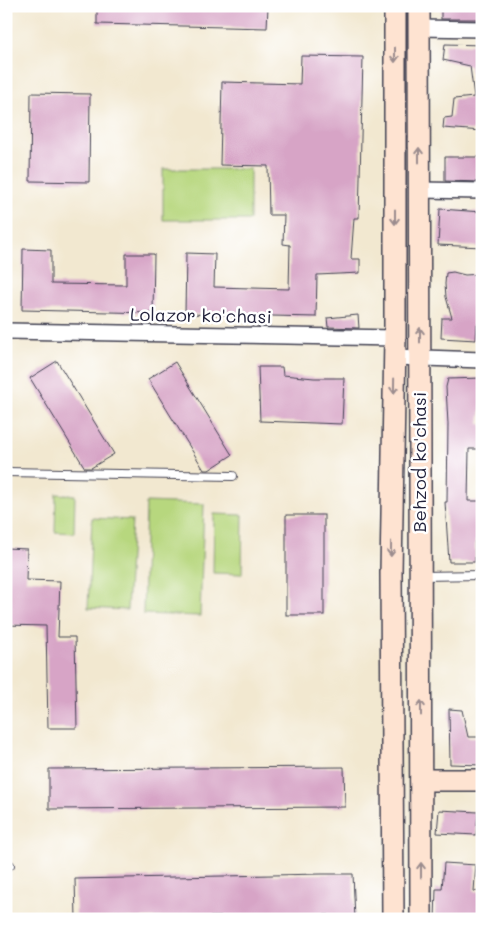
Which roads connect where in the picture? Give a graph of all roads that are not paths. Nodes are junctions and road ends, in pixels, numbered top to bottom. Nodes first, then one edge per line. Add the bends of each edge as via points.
1 (395, 6) edge
2 (419, 6) edge
3 (418, 28) junction
4 (482, 29) edge
5 (419, 190) junction
6 (482, 191) edge
7 (6, 331) edge
8 (395, 347) junction
9 (420, 358) junction
10 (482, 360) edge
11 (6, 472) edge
12 (233, 476) dead end
13 (482, 575) edge
14 (420, 576) junction
15 (421, 780) junction
16 (482, 780) edge
17 (393, 919) edge
18 (422, 919) edge

1 -> 8 street
2 - 3 street, Behzod ko'chasi
3 - 4 street
5 -> 3 street, Behzod ko'chasi
5 - 6 street
9 -> 5 street, Behzod ko'chasi
7 - 8 street, Lolazor ko'chasi
8 - 9 street, Lolazor ko'chasi
8 -> 17 street via 391,573
9 - 10 street, Lolazor ko'chasi
9 - 14 street, Behzod ko'chasi
11 - 12 lane
13 - 14 lane
15 -> 14 street, Behzod ko'chasi
15 - 16 street
18 -> 15 street, Behzod ko'chasi

